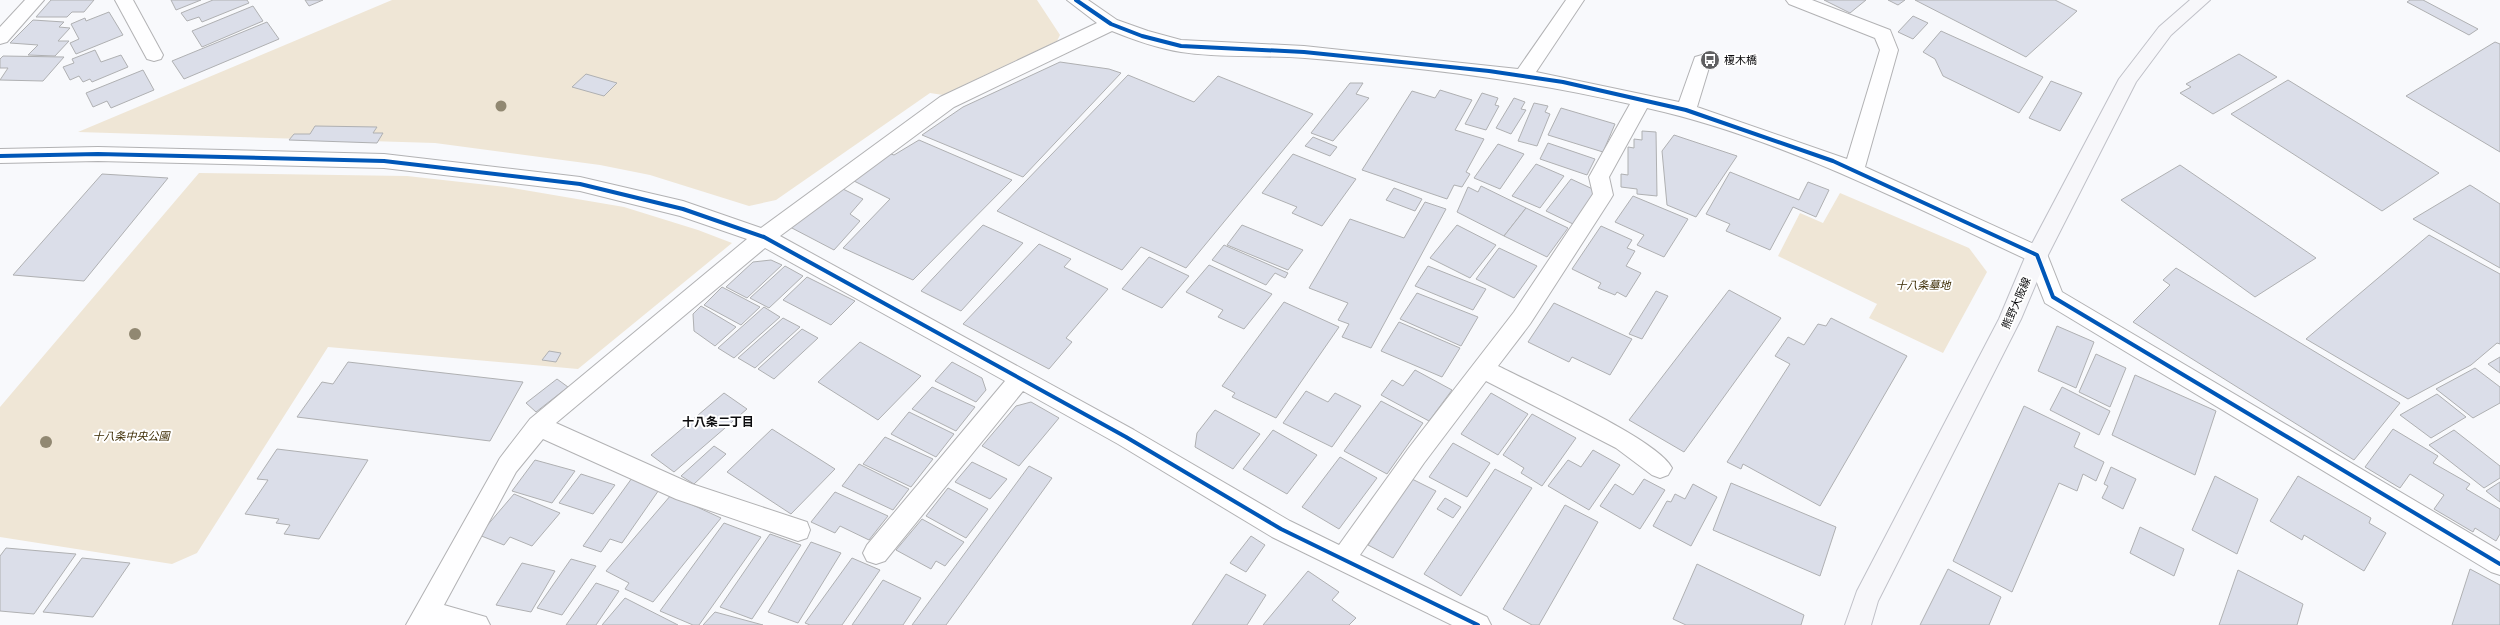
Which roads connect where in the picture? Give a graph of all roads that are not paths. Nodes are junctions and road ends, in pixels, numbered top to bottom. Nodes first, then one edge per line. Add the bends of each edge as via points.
1 (35, 0) edge
2 (124, 0) edge
3 (1076, 0) edge
4 (1575, 0) edge
5 (1795, 0) edge
6 (2201, 0) edge
7 (1111, 24) junction
8 (0, 38) edge
9 (154, 55) dead end
10 (1702, 60) dead end
11 (1523, 76) junction
12 (1642, 100) junction
13 (1686, 110) junction
14 (0, 156) edge
15 (1854, 170) junction
16 (764, 236) junction
17 (2037, 255) junction
18 (1483, 369) junction
19 (1021, 378) junction
20 (538, 426) junction
21 (1660, 468) dead end
22 (798, 530) dead end
23 (876, 553) dead end
24 (1343, 559) junction
25 (2500, 564) edge
26 (423, 618) edge
27 (477, 625) edge
28 (1478, 625) edge
29 (1858, 625) edge

1 - 8 street
2 - 9 street
3 - 7 street
4 - 11 street
5 - 15 street via 1883,34 1889,50
6 - 17 main road, 熊野大阪線 via 2165,31 2128,79
7 - 11 street via 1142,36 1181,46 1304,52
7 - 16 street via 947,102
10 - 13 street
11 - 12 street via 1563,82
12 - 13 street
12 - 18 street via 1599,177 1603,195 1522,318
13 - 15 street via 1834,160
14 - 16 street via 98,154 384,161 580,184 683,209
15 - 17 street
16 - 19 street
16 - 20 street
17 - 25 street via 2053,297
17 - 29 main road, 熊野大阪線 via 2010,319 1866,599
18 - 21 street via 1624,441
18 - 24 street via 1416,456
19 - 23 street
19 - 24 street via 1281,529
20 - 22 street via 685,492
20 - 26 street via 508,465
24 - 28 street
26 - 27 street

